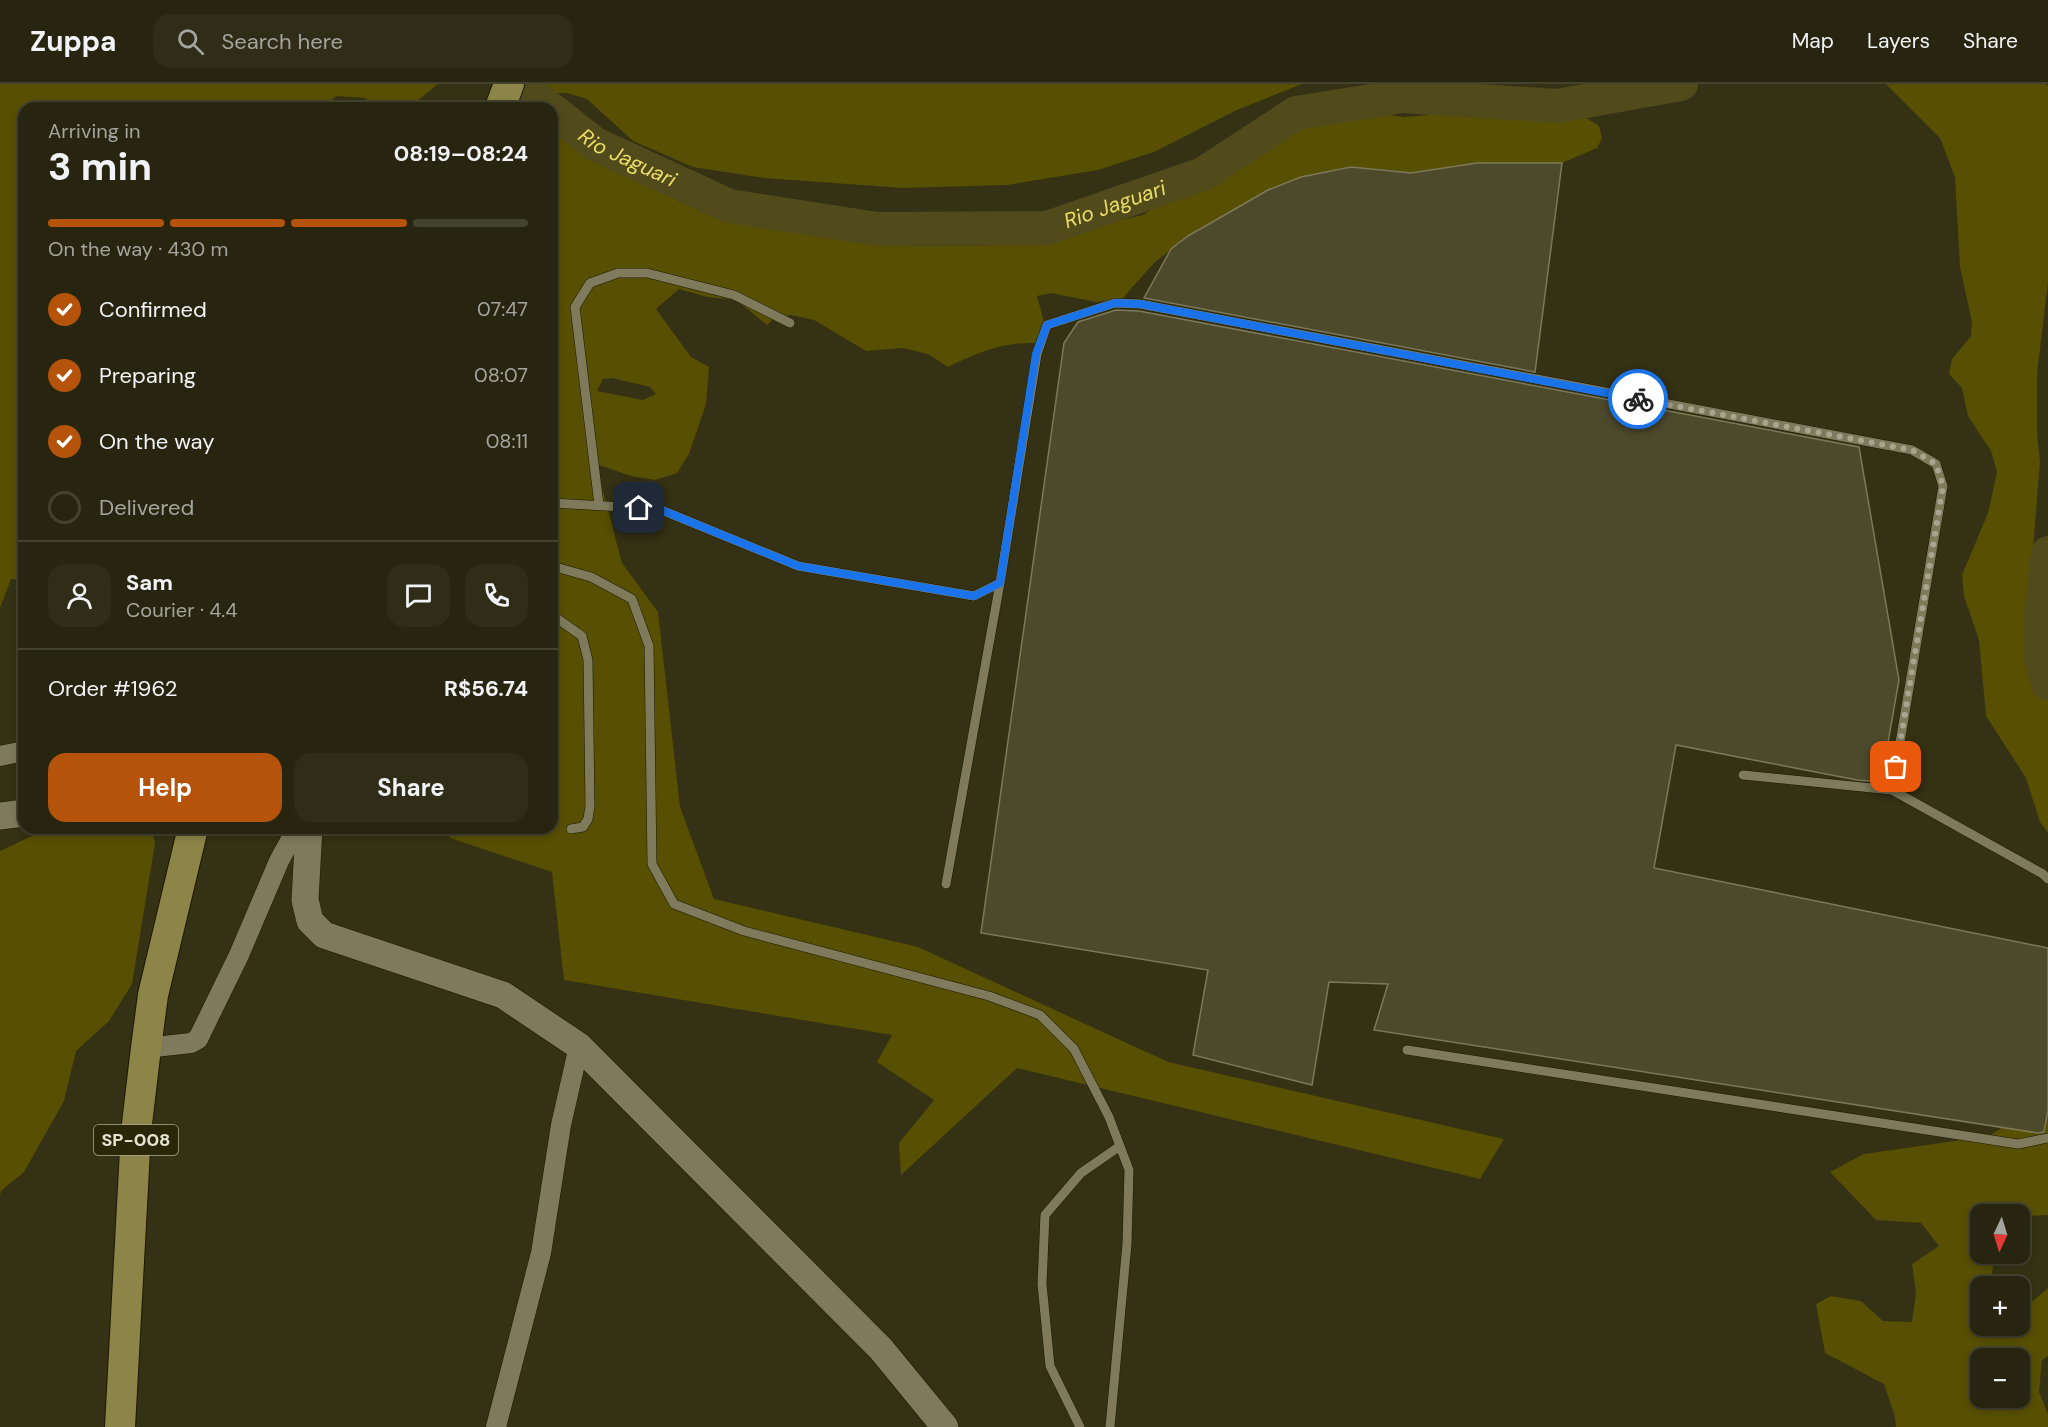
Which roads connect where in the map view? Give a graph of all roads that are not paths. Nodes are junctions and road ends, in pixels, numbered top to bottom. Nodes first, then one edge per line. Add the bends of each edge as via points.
1 (510, 84) edge
2 (502, 102) edge
3 (790, 323) dead end
4 (558, 502) edge
5 (598, 505) junction
6 (558, 568) edge
7 (1000, 583) junction
8 (558, 619) edge
9 (18, 752) edge
10 (0, 756) edge
11 (1743, 775) dead end
12 (1892, 790) junction
13 (18, 814) edge
14 (0, 816) edge
15 (571, 830) dead end
16 (192, 834) edge
17 (294, 834) edge
18 (309, 834) edge
19 (2048, 879) edge
20 (946, 884) dead end
21 (579, 1046) junction
22 (146, 1048) junction
23 (1407, 1050) dead end
24 (2048, 1138) edge
25 (1120, 1146) junction
26 (120, 1427) edge
27 (496, 1427) edge
28 (945, 1427) edge
29 (1080, 1427) edge
30 (1110, 1427) edge

1 - 2 main road
3 - 5 lane via 734,295 647,273 618,273 590,284 575,307
4 - 5 lane
5 - 7 lane via 659,509 798,566 974,596
6 - 25 lane via 591,577 632,599 649,646 652,864 674,904 744,931 989,996 1040,1015 1074,1048
7 - 12 lane via 1036,354 1047,325 1115,303 1140,304 1912,450 1936,464 1943,486
7 - 20 lane
8 - 15 lane via 582,636 588,660 590,806 584,827
9 - 10 street
11 - 12 lane
12 - 19 lane
13 - 14 street
16 - 22 main road, SP-008 via 153,995
17 - 22 street via 198,1039
18 - 21 street via 305,900 310,921 324,935 502,994
21 - 27 street via 561,1125 541,1253
21 - 28 street via 881,1349
22 - 26 main road, SP-008 via 136,1132
23 - 24 lane via 2018,1144
25 - 29 lane via 1081,1173 1045,1215 1042,1284 1050,1366
25 - 30 lane via 1129,1170 1127,1245

